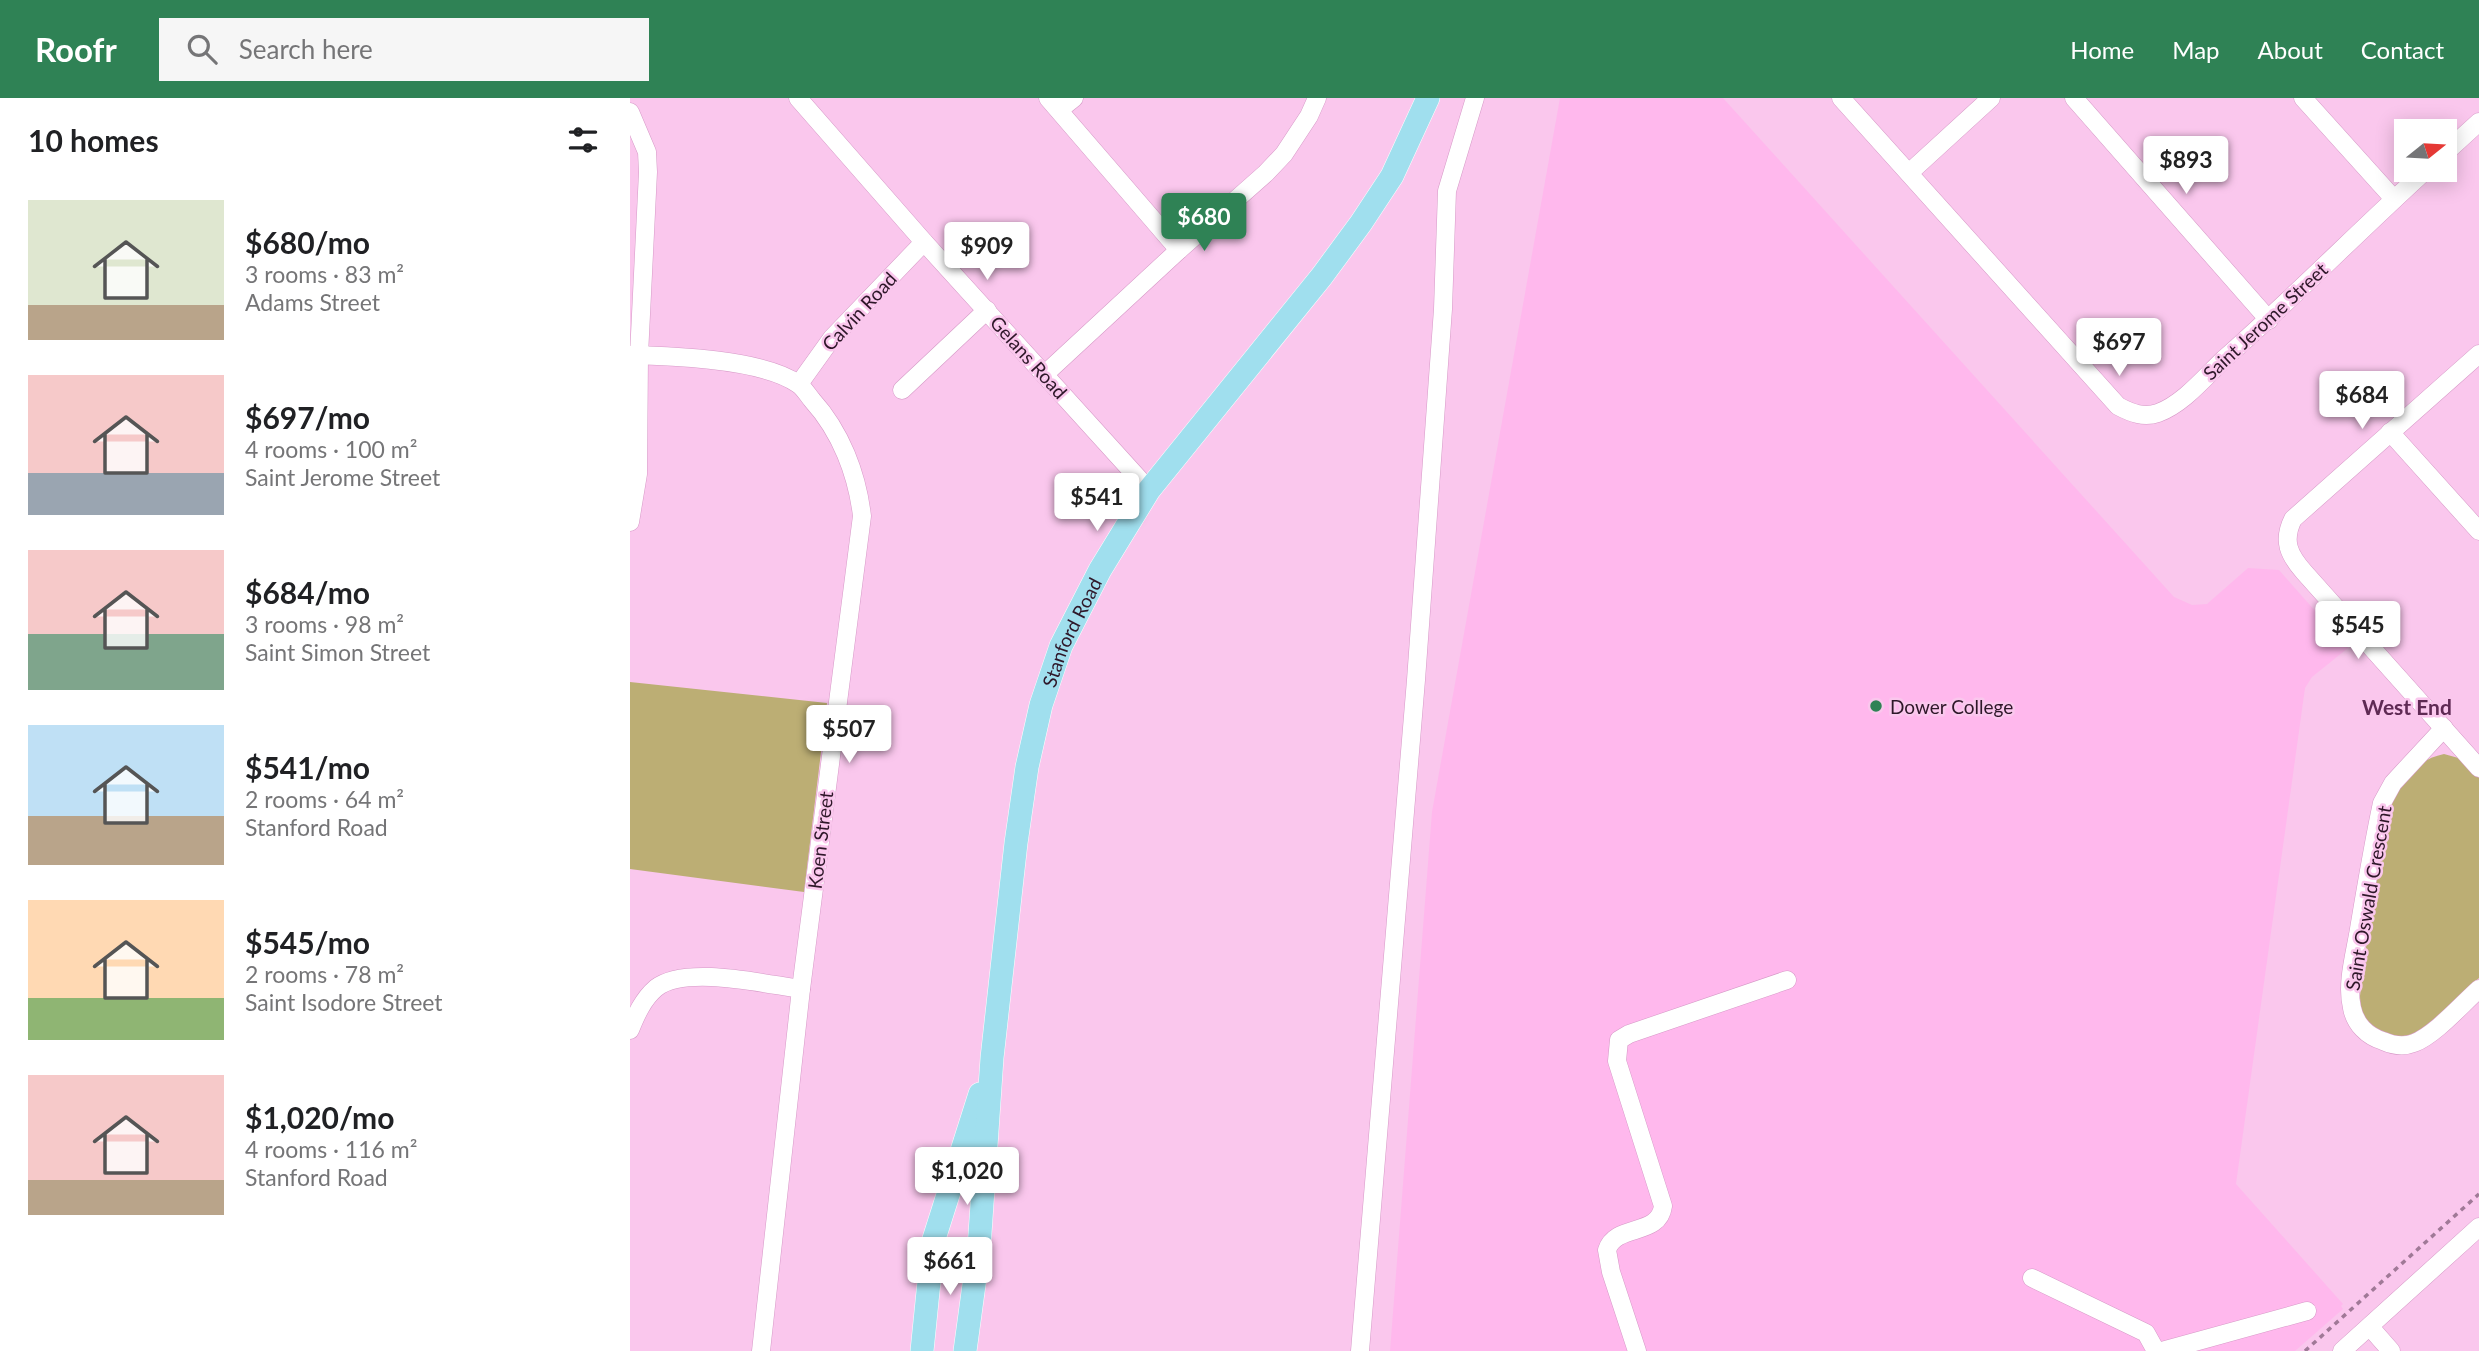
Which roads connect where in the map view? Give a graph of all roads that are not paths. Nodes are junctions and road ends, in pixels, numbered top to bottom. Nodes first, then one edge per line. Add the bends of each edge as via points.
1 (798, 98) edge
2 (1073, 98) edge
3 (1317, 98) edge
4 (1428, 98) edge
5 (1475, 98) edge
6 (1841, 98) edge
7 (1991, 98) edge
8 (2074, 98) edge
9 (2303, 98) edge
10 (1054, 104) edge
11 (630, 112) edge
12 (2479, 122) edge
13 (2457, 142) edge
14 (1909, 173) junction
15 (2413, 182) edge
16 (2393, 200) junction
17 (924, 242) junction
18 (1179, 250) junction
19 (987, 310) junction
20 (2269, 320) junction
21 (2479, 354) edge
22 (635, 355) edge
23 (1045, 374) junction
24 (799, 384) junction
25 (902, 390) dead end
26 (2389, 432) junction
27 (1149, 490) junction
28 (630, 522) edge
29 (2479, 531) edge
30 (2444, 729) junction
31 (2479, 768) edge
32 (1787, 980) dead end
33 (801, 989) junction
34 (2479, 989) edge
35 (630, 1030) edge
36 (992, 1058) junction
37 (2479, 1227) edge
38 (2032, 1278) dead end
39 (2307, 1311) dead end
40 (2370, 1327) junction
41 (761, 1351) edge
42 (922, 1351) edge
43 (965, 1351) edge
44 (1360, 1351) edge
45 (1637, 1351) edge
46 (2156, 1351) edge
47 (2162, 1351) edge
48 (2342, 1351) edge
49 (2391, 1351) edge

1 - 17 street, Gelans Road
2 - 10 street
3 - 18 street via 1284,154
4 - 27 main road, Stanford Road via 1392,176 1361,223
5 - 44 street via 1447,191 1417,666
6 - 14 street, Saint Jerome Street
7 - 14 street
8 - 20 street
9 - 16 street
10 - 18 street
11 - 22 street via 648,163
12 - 13 street
14 - 20 street, Saint Jerome Street via 2118,406 2130,412 2146,415 2177,402
15 - 16 street, Saint Jerome Street
16 - 20 street, Saint Jerome Street
17 - 19 street, Gelans Road
17 - 24 street, Calvin Road via 832,338
18 - 23 street
19 - 23 street, Gelans Road
19 - 25 street
21 - 26 street
22 - 24 street, Koen Street via 724,362 771,371
22 - 28 street via 638,474
23 - 27 street, Gelans Road
24 - 33 street, Koen Street via 837,436 859,490 862,516
26 - 29 street
26 - 30 street via 2293,519 2287,542 2291,556
27 - 36 main road, Stanford Road via 1061,646 1041,705 1017,830
30 - 31 street
30 - 34 street, Saint Oswald Crescent via 2393,783 2382,803 2354,958 2351,1006 2365,1031 2401,1046 2426,1036
32 - 45 street via 1619,1040 1617,1061 1663,1206 1657,1222 1617,1236 1607,1250
33 - 35 street via 697,976 676,978 646,999
33 - 41 street, Koen Street
36 - 42 main road, Stanford Road via 933,1242
36 - 43 main road, Stanford Road via 979,1248
37 - 40 street
38 - 46 street via 2146,1333
39 - 47 street
40 - 48 street
40 - 49 street

